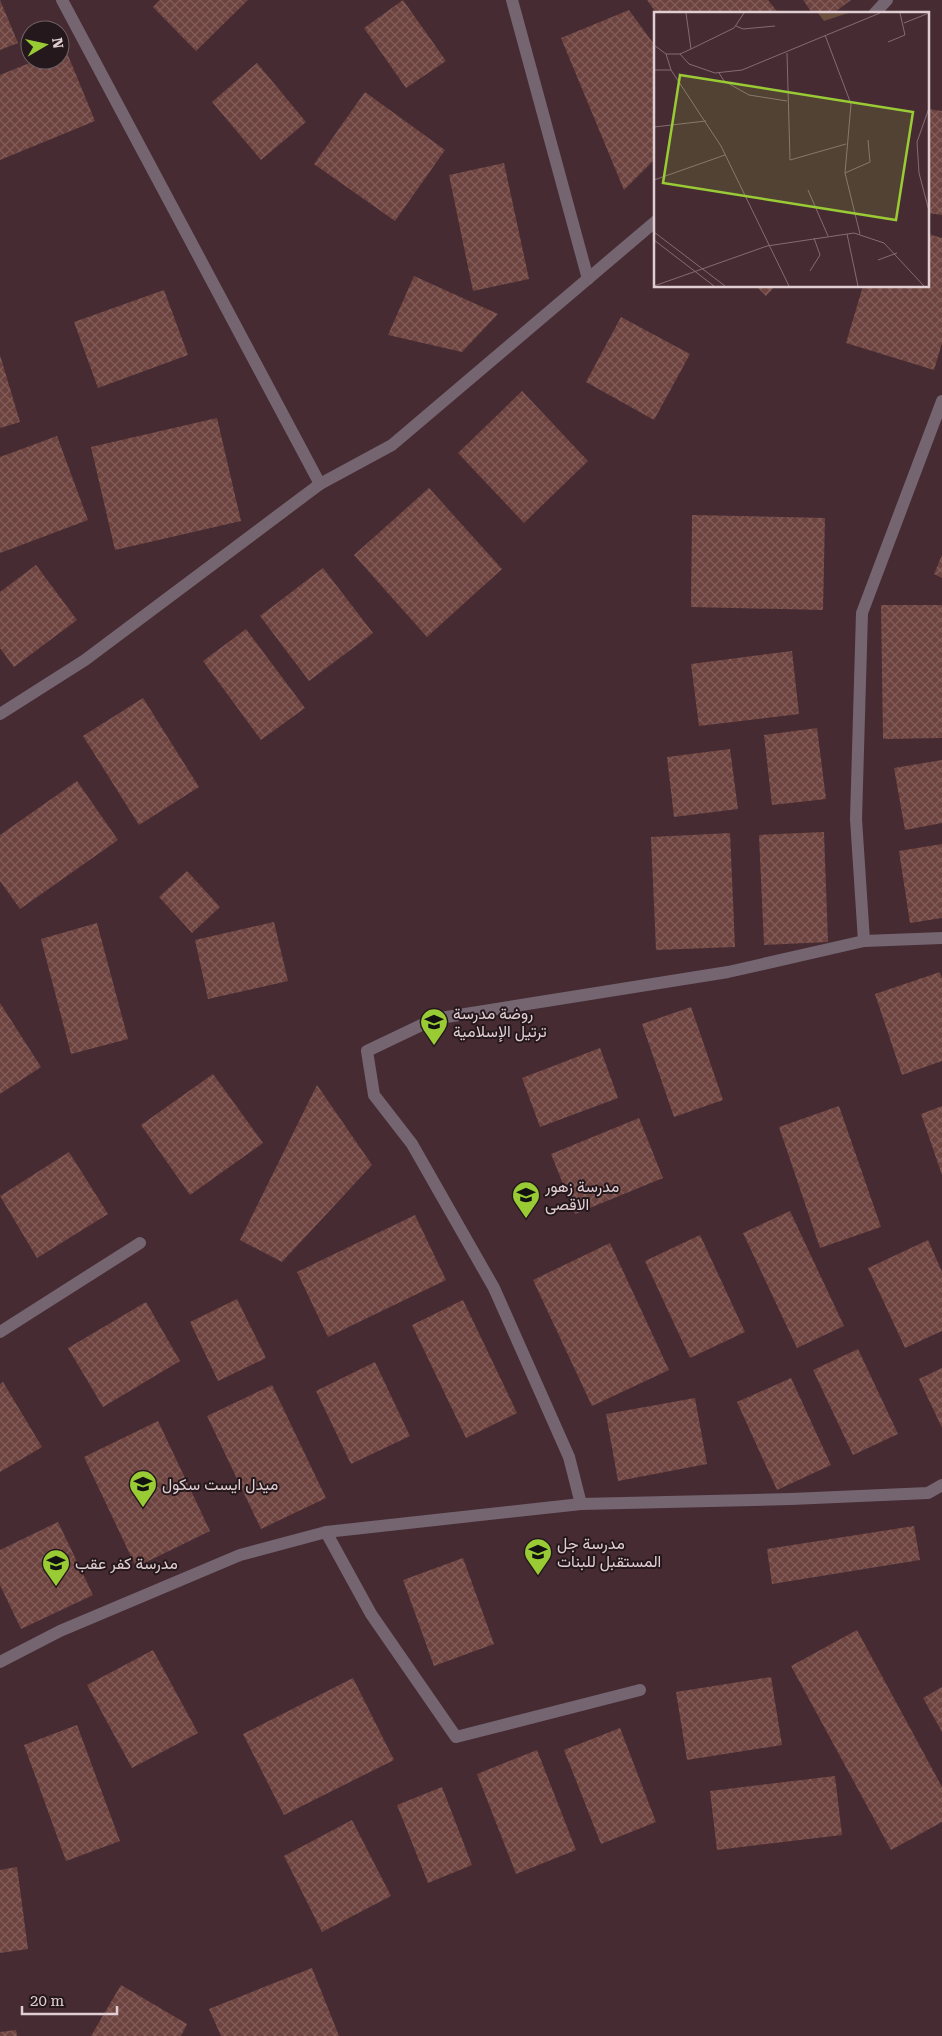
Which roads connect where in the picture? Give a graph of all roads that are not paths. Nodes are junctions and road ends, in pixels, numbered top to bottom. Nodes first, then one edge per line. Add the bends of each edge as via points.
1 (62, 0) edge
2 (512, 0) edge
3 (887, 0) edge
4 (876, 12) edge
5 (654, 223) edge
6 (588, 279) junction
7 (942, 400) edge
8 (320, 484) junction
9 (0, 714) edge
10 (942, 938) edge
11 (864, 941) junction
12 (140, 1243) dead end
13 (0, 1332) edge
14 (942, 1485) edge
15 (581, 1504) junction
16 (326, 1532) junction
17 (0, 1662) edge
18 (640, 1690) dead end

1 - 8 street
2 - 6 street
3 - 4 street
5 - 6 street
6 - 8 street via 392,446
7 - 11 street via 862,613 856,819
8 - 9 street via 85,660
10 - 11 street
11 - 15 street via 728,972 434,1019 367,1051 374,1095 412,1144 494,1288 569,1457
12 - 13 street
14 - 15 street via 928,1493
15 - 16 street
16 - 17 street via 240,1555 60,1631
16 - 18 street via 371,1614 456,1737

